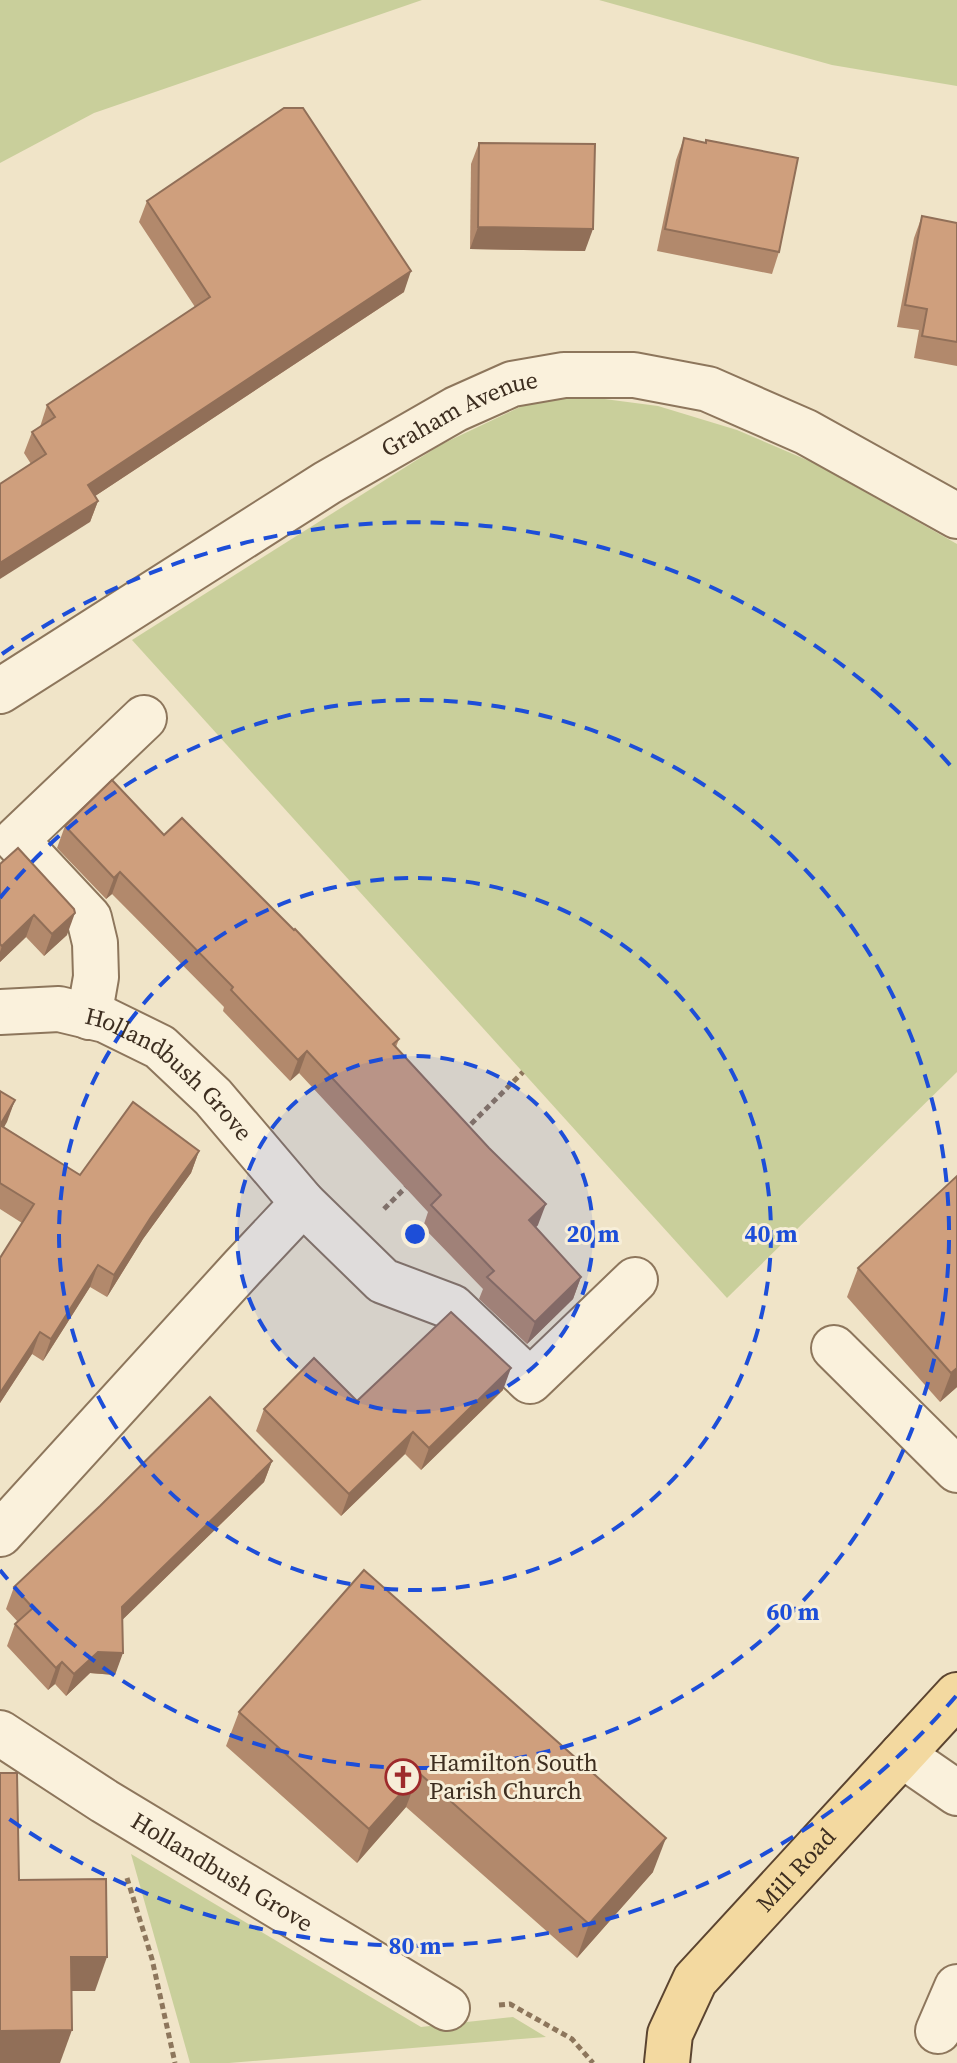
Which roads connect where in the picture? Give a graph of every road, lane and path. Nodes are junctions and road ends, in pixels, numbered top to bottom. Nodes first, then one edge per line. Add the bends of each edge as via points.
1 (957, 516) edge
2 (0, 691) edge
3 (144, 718) dead end
4 (0, 1012) edge
5 (89, 1017) junction
6 (523, 1072) dead end
7 (457, 1137) edge
8 (413, 1181) edge
9 (303, 1203) junction
10 (347, 1245) junction
11 (635, 1280) dead end
12 (834, 1348) dead end
13 (957, 1470) edge
14 (0, 1534) edge
15 (957, 1695) edge
16 (0, 1733) edge
17 (902, 1755) junction
18 (957, 1793) edge
19 (104, 1801) junction
20 (957, 1987) edge
21 (447, 2008) joint
22 (938, 2031) dead end
23 (175, 2063) edge
24 (593, 2063) edge
25 (667, 2063) edge

1 - 2 street, Graham Avenue via 806,432 708,389 634,375 564,375 512,384 456,409 327,483
3 - 5 street via 16,840 89,918 96,977
4 - 5 street, Hollandbush Grove via 59,1009
5 - 9 street, Hollandbush Grove via 160,1047 213,1097
6 - 7 path
8 - 10 path
9 - 10 street, Hollandbush Grove
9 - 14 street
10 - 11 street, Hollandbush Grove via 383,1281 452,1307 530,1381
12 - 13 street
15 - 17 main road, Mill Road
16 - 19 street, Hollandbush Grove
17 - 18 street
17 - 25 main road, Mill Road via 695,1980 670,2034
19 - 21 street, Hollandbush Grove
19 - 23 path via 152,1959
20 - 22 street
21 - 24 path via 510,2004 572,2039

